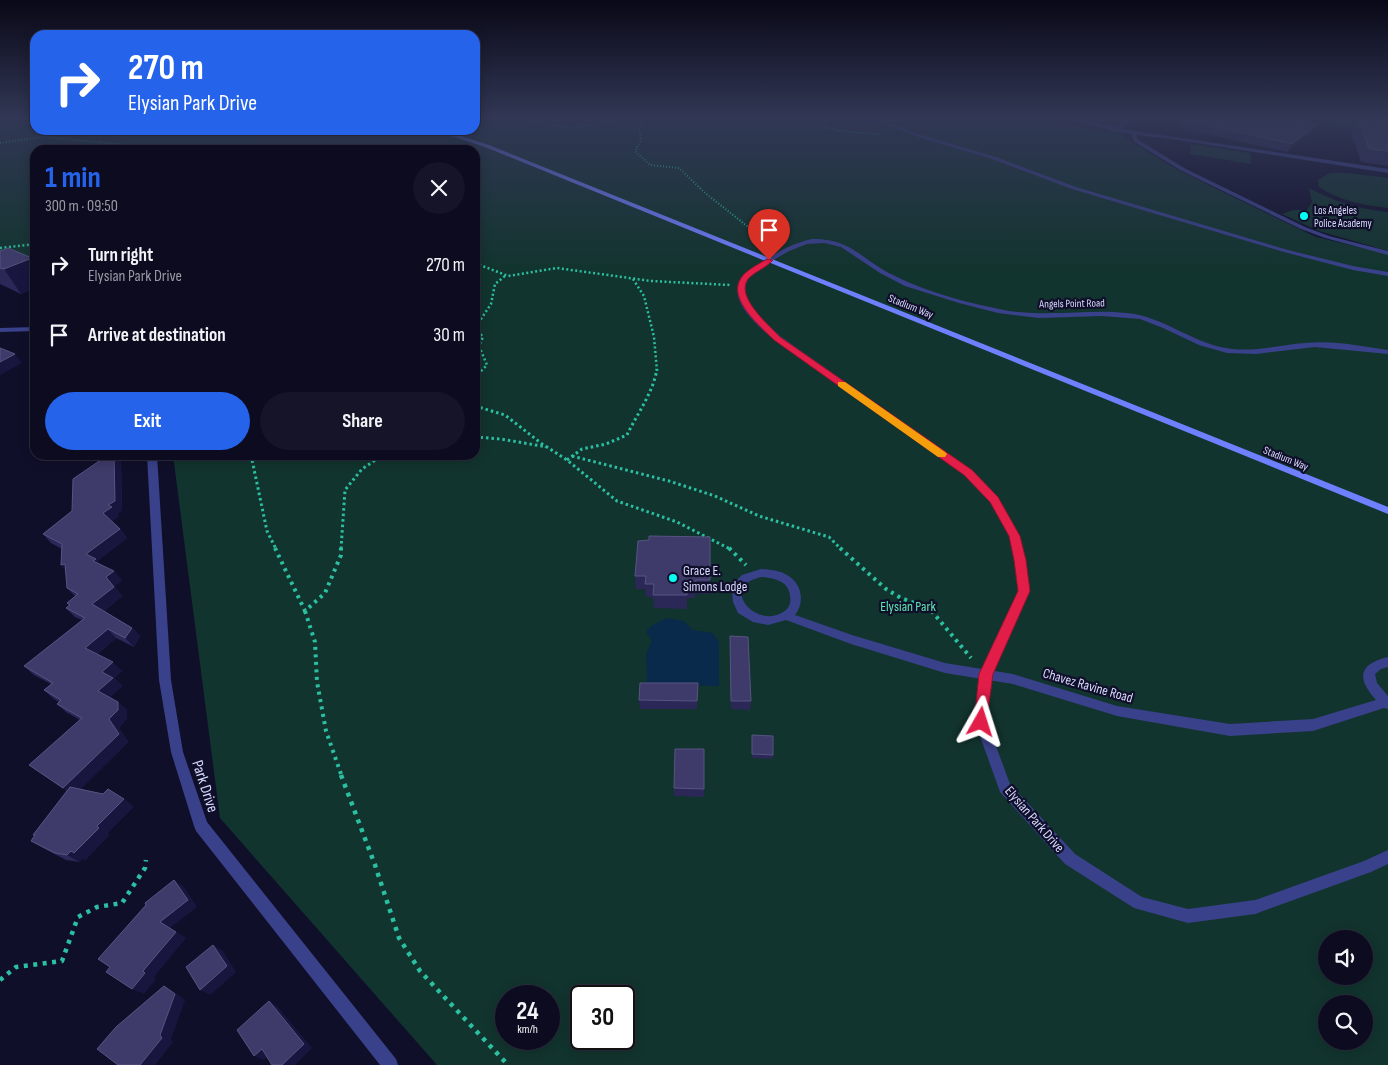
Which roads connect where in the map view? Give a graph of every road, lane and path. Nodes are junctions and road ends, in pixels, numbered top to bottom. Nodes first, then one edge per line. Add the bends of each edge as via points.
1 (543, 169) edge
2 (680, 169) edge
3 (1023, 169) edge
4 (1182, 169) edge
5 (1373, 169) edge
6 (1388, 171) edge
7 (30, 245) edge
8 (0, 248) edge
9 (1388, 253) edge
10 (781, 254) junction
11 (769, 260) junction
12 (480, 265) edge
13 (1388, 274) edge
14 (505, 275) junction
15 (632, 278) junction
16 (742, 286) junction
17 (480, 321) edge
18 (30, 329) edge
19 (0, 330) edge
20 (480, 350) edge
21 (1388, 352) edge
22 (480, 371) edge
23 (480, 408) edge
24 (480, 438) edge
25 (546, 447) junction
26 (572, 456) junction
27 (152, 460) edge
28 (251, 460) edge
29 (376, 460) edge
30 (568, 460) junction
31 (1388, 511) edge
32 (755, 574) junction
33 (305, 611) junction
34 (786, 616) junction
35 (1388, 662) edge
36 (986, 674) junction
37 (1387, 703) edge
38 (1388, 857) edge
39 (146, 860) dead end
40 (0, 980) edge
41 (390, 1065) edge
42 (508, 1065) edge

1 - 11 main road, Stadium Way
2 - 10 path
3 - 13 street via 1074,188 1286,251
4 - 9 street via 1303,228
5 - 6 street
7 - 8 path
10 - 11 street, Angels Point Road
10 - 21 street, Angels Point Road via 809,242 829,241 847,246 900,281 970,305 1027,316 1133,315 1225,350 1262,352 1307,345
11 - 16 street via 745,278
11 - 31 main road, Stadium Way
12 - 14 path
14 - 15 path via 558,268
14 - 17 path via 495,284 495,294
15 - 16 path
15 - 26 path via 644,296 654,337 657,371 649,394 627,435 582,449
16 - 36 street, Elysian Park Drive via 742,297 777,338 968,472 994,500 1014,536 1024,591
18 - 19 street
20 - 22 path via 487,361
23 - 25 path via 505,415
24 - 25 path via 501,438
25 - 30 path
26 - 30 path
26 - 36 path via 669,481 715,496 759,516 829,537 886,589 930,609
27 - 41 street, Park Drive via 165,680 177,752 201,826
28 - 33 path via 267,531
29 - 33 path via 362,469 345,490 340,554 325,593
30 - 32 path via 617,501 677,522 729,548
32 - 34 street via 772,574 790,583 796,602
32 - 34 street, Chavez Ravine Road via 746,578 737,591 742,610 768,621
33 - 42 path via 315,642 317,682 326,731 398,938 420,971
34 - 36 street, Chavez Ravine Road via 851,640 939,666
35 - 37 street, Chavez Ravine Road via 1378,663 1371,668 1369,675 1376,692
36 - 37 street, Chavez Ravine Road via 1013,679 1116,711 1230,730 1312,725
36 - 38 street, Elysian Park Drive via 981,722 1005,788 1070,859 1139,903 1188,916 1256,907
39 - 40 path via 145,868 122,903 97,907 78,917 62,961 16,967

